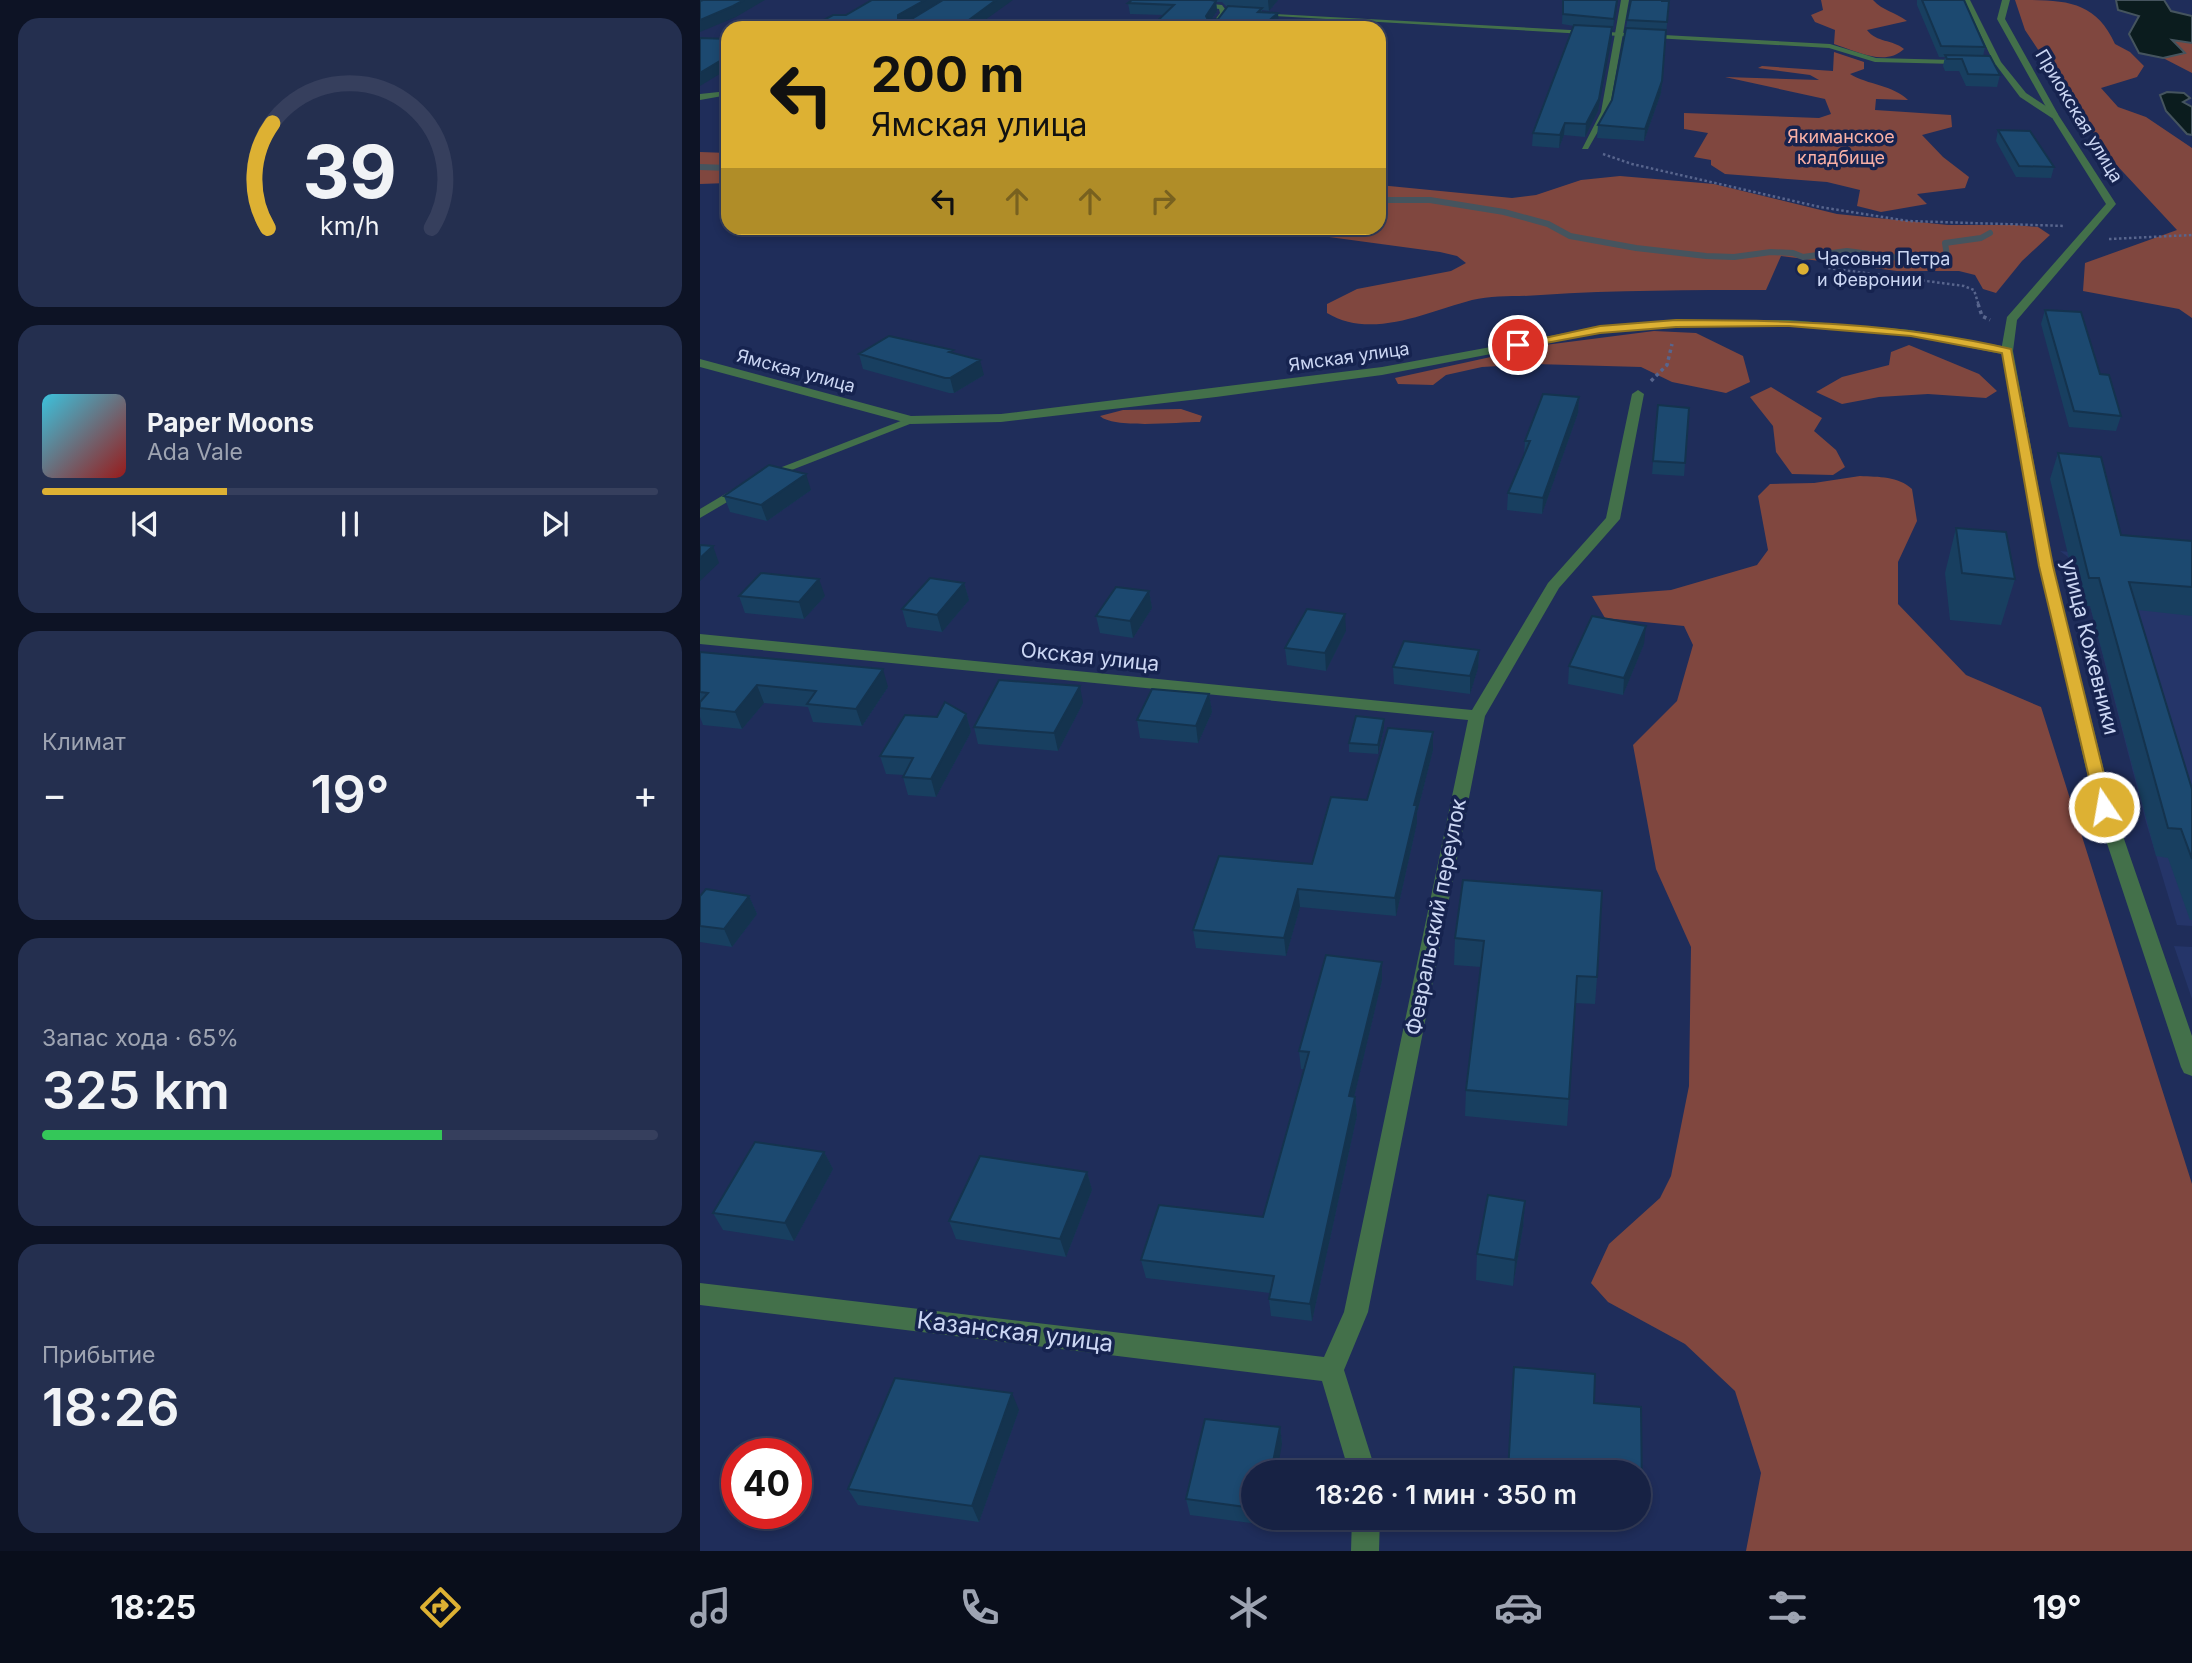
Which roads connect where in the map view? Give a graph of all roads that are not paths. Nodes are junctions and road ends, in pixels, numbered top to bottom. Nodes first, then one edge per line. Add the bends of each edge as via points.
1 (1176, 0) edge
2 (1625, 0) edge
3 (1967, 0) edge
4 (2006, 0) edge
5 (1224, 13) junction
6 (1237, 14) edge
7 (1251, 15) edge
8 (1218, 21) edge
9 (1367, 21) edge
10 (1386, 22) edge
11 (1619, 34) junction
12 (1998, 63) junction
13 (721, 94) edge
14 (700, 97) edge
15 (2055, 116) junction
16 (1585, 147) road end
17 (2010, 330) joint
18 (2007, 351) junction
19 (700, 363) edge
20 (1638, 394) road end
21 (911, 420) junction
22 (700, 514) edge
23 (700, 639) edge
24 (1477, 716) junction
25 (2192, 1067) edge
26 (700, 1294) edge
27 (1331, 1370) junction
28 (1359, 1460) edge
29 (1366, 1530) edge
30 (1365, 1551) edge

1 - 5 street via 1222,7
2 - 11 street
3 - 12 lane
4 - 15 street, Приокская улица via 2001,19
5 - 6 lane
5 - 8 street
7 - 9 lane
10 - 11 lane
11 - 12 lane via 1830,46 1875,60
11 - 16 street via 1605,112
12 - 15 lane via 2023,95
13 - 14 street
15 - 17 street, Приокская улица via 2111,204 2011,319
17 - 18 street, улица Кожевники
18 - 21 street, Ямская улица via 1911,333 1803,324 1676,324 1600,330 1382,371 1216,393 1001,418
18 - 25 street, улица Кожевники via 2046,566 2104,807
19 - 21 street, Ямская улица
20 - 24 street, Февральский переулок via 1613,519 1553,586
21 - 22 lane via 775,470
23 - 24 street, Окская улица
24 - 27 street, Февральский переулок via 1356,1312
26 - 27 street, Казанская улица
27 - 28 street
29 - 30 street

